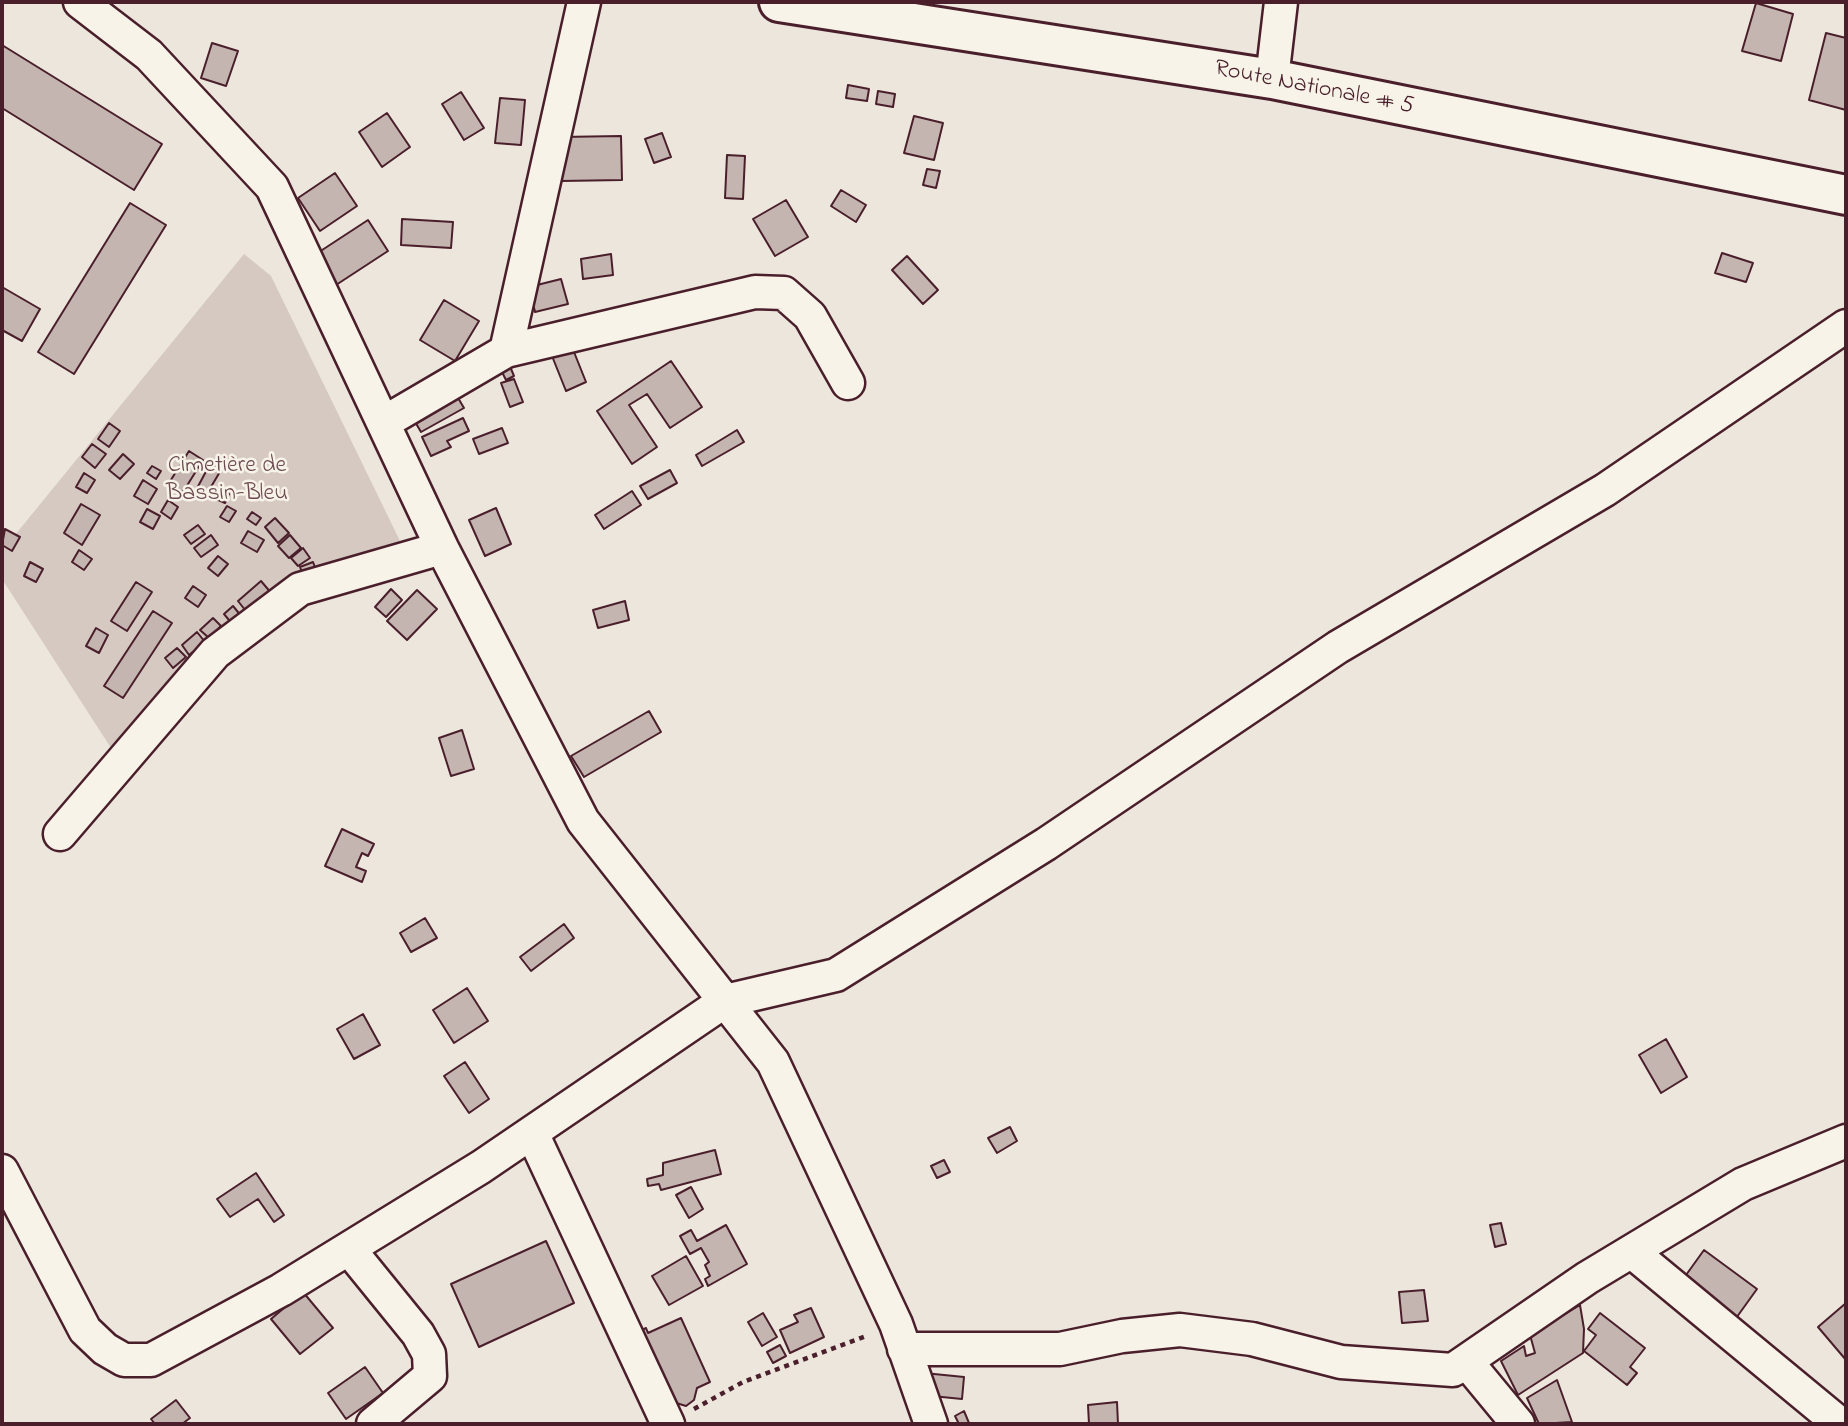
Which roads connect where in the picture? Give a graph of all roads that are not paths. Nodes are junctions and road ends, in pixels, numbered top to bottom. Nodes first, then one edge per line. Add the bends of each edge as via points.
1 (80, 2) edge
2 (584, 2) edge
3 (779, 2) edge
4 (1281, 2) edge
5 (1272, 79) junction
6 (1846, 195) edge
7 (1846, 326) edge
8 (506, 351) junction
9 (848, 383) dead end
10 (383, 423) junction
11 (442, 548) junction
12 (60, 834) dead end
13 (725, 1001) junction
14 (532, 1133) junction
15 (1846, 1141) edge
16 (2, 1171) edge
17 (349, 1249) junction
18 (1632, 1252) junction
19 (900, 1337) junction
20 (1466, 1361) junction
21 (373, 1424) edge
22 (668, 1424) edge
23 (931, 1424) edge
24 (1518, 1424) edge
25 (1840, 1424) edge

1 - 10 street via 149,55 272,187
2 - 8 street
3 - 5 main road, Route Nationale # 5
4 - 5 street
5 - 6 main road, Route Nationale # 5
7 - 13 street via 1605,490 1338,647 1046,845 836,975
8 - 9 street via 755,292 784,293 810,316
8 - 10 street
10 - 11 street
11 - 12 street via 300,589 215,653
11 - 13 street via 583,821
13 - 14 street
13 - 19 street via 773,1062
14 - 17 street
14 - 22 street
15 - 18 street via 1743,1184
16 - 17 street via 85,1330 124,1360 151,1360
17 - 21 street via 429,1354 430,1376
18 - 20 street
18 - 25 street
19 - 20 street via 1060,1349 1180,1330 1252,1339 1341,1362 1452,1370
19 - 23 street
20 - 24 street

